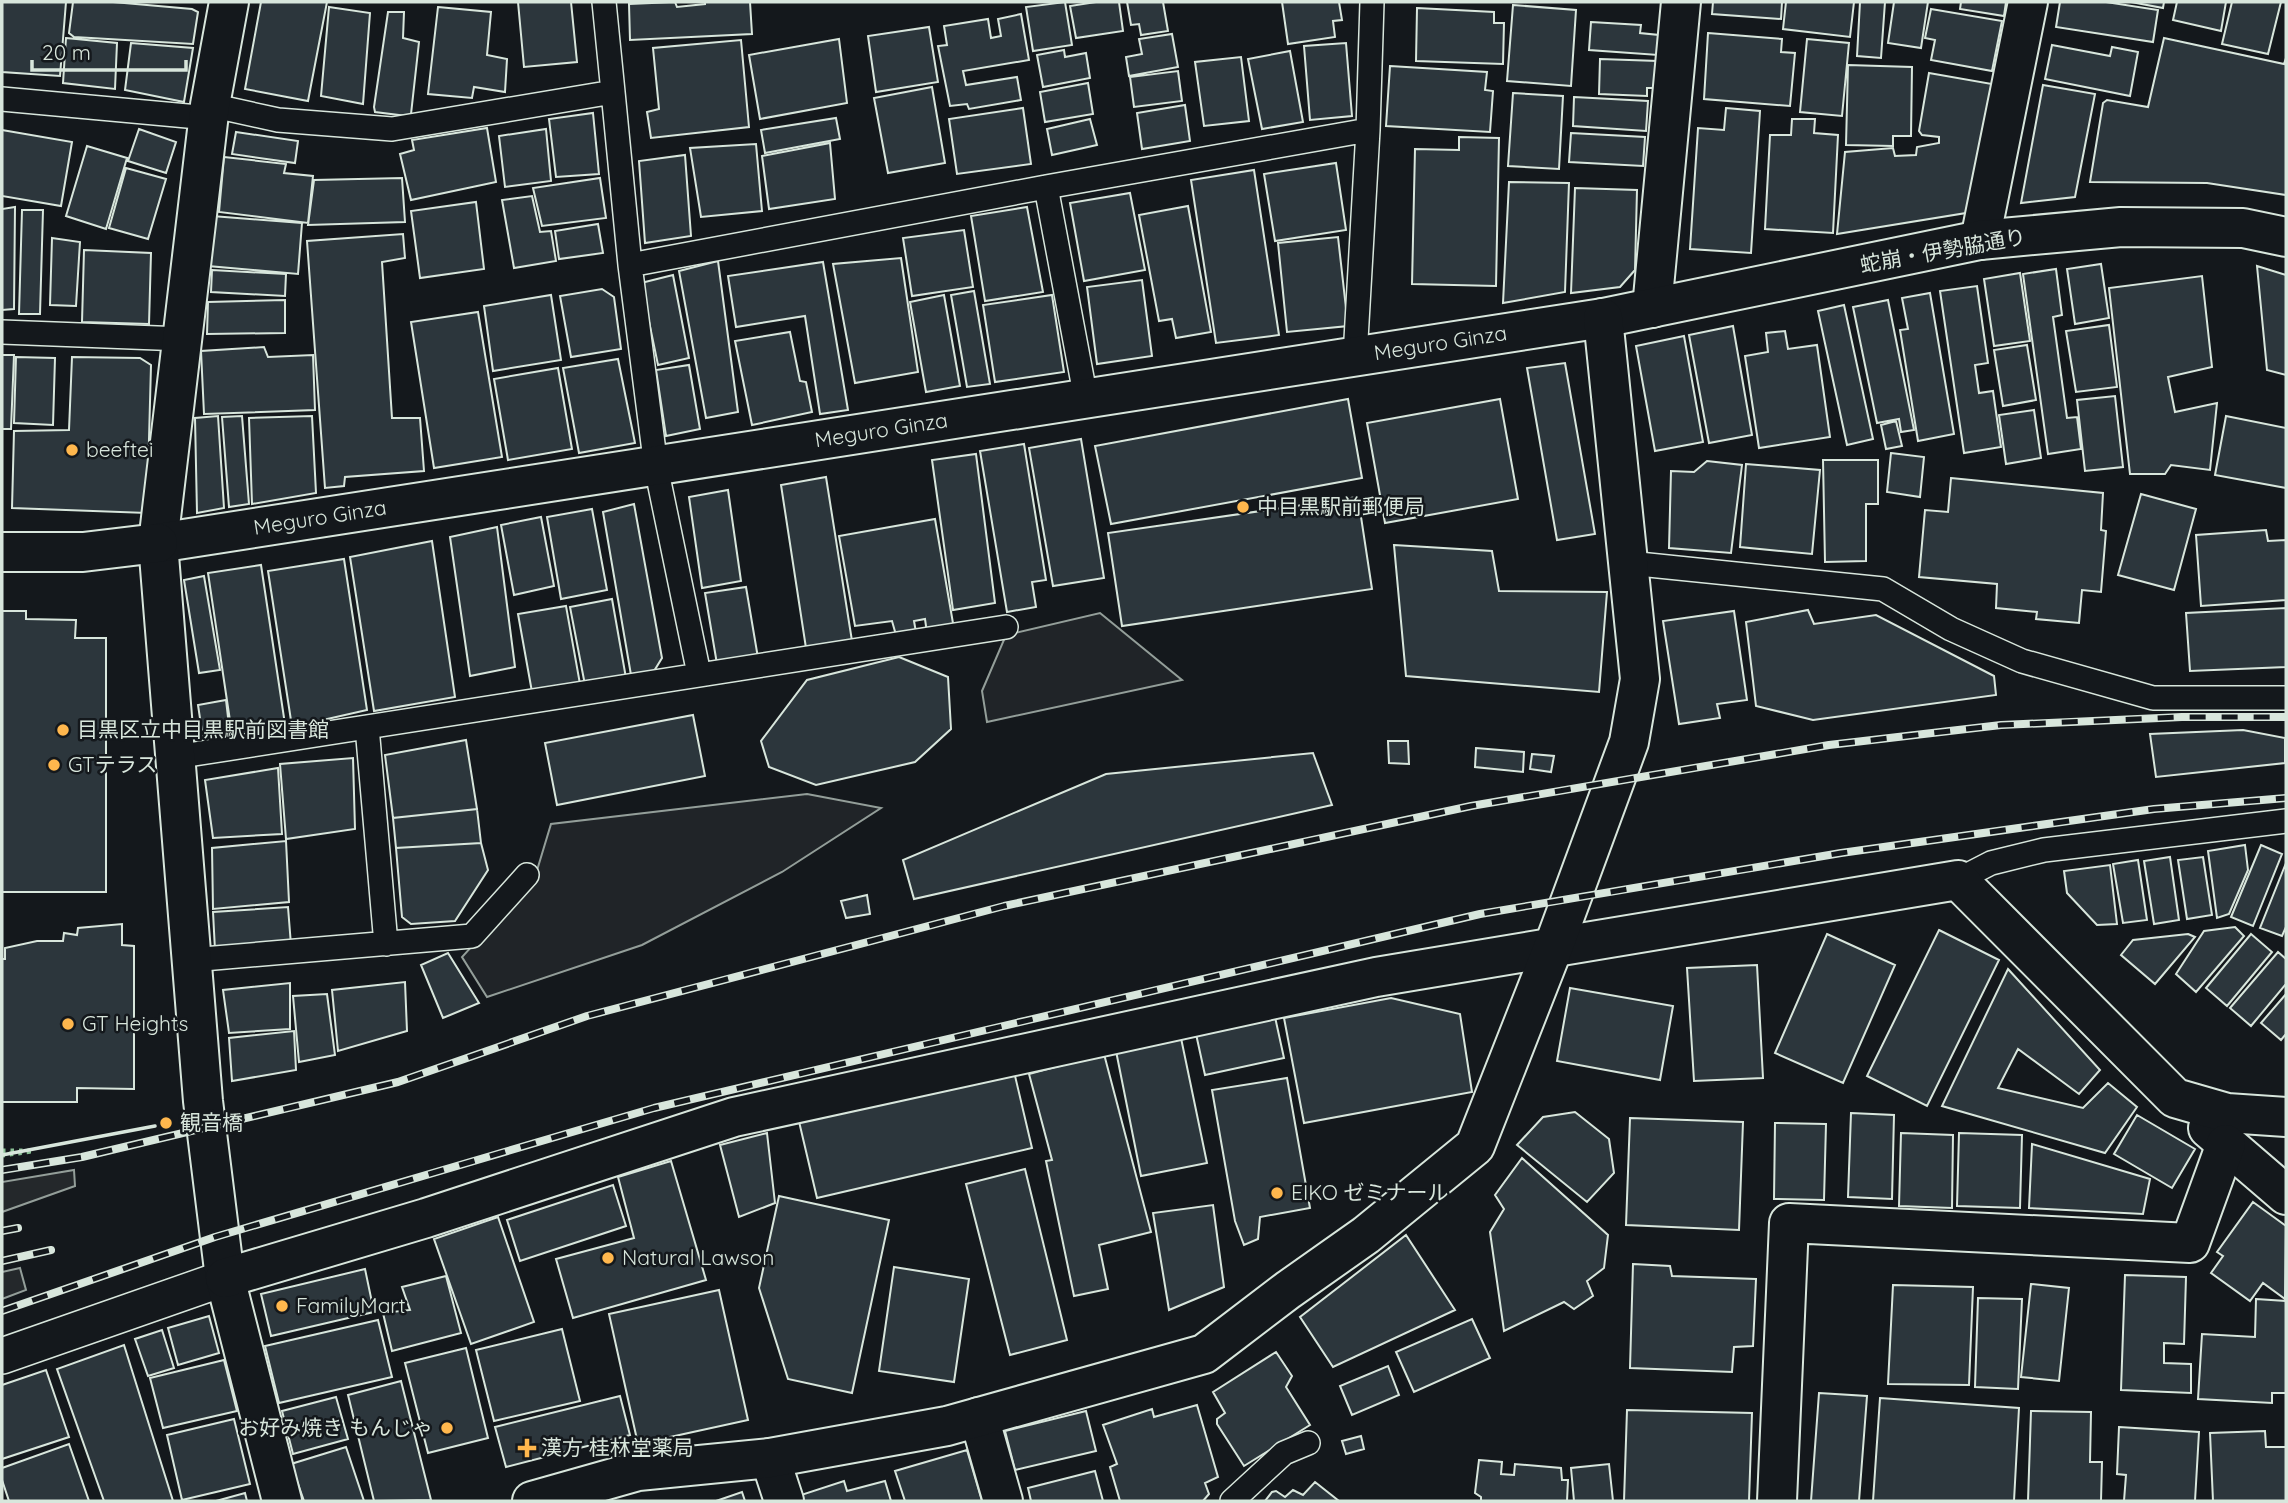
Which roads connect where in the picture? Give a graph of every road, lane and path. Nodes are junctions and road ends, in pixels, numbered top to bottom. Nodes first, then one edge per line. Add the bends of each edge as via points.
1 (229, 2) edge
2 (604, 2) edge
3 (1372, 2) edge
4 (1681, 2) edge
5 (2028, 2) edge
6 (613, 92) junction
7 (2, 99) edge
8 (210, 111) junction
9 (1368, 130) junction
10 (1046, 187) junction
11 (2286, 237) edge
12 (1980, 240) junction
13 (631, 265) junction
14 (1652, 308) junction
15 (1603, 318) junction
16 (2, 332) edge
17 (183, 339) junction
18 (1354, 357) junction
19 (1086, 399) junction
20 (656, 467) junction
21 (158, 543) junction
22 (2, 552) edge
23 (1629, 564) junction
24 (1006, 627) dead end
25 (699, 674) junction
26 (2286, 698) edge
27 (367, 727) junction
28 (175, 757) junction
29 (2286, 821) edge
30 (527, 875) dead end
31 (1958, 880) junction
32 (386, 944) junction
33 (1553, 947) junction
34 (191, 960) junction
35 (2175, 1098) junction
36 (2286, 1117) edge
37 (2226, 1144) junction
38 (2286, 1195) edge
39 (225, 1278) junction
40 (2, 1356) edge
41 (979, 1417) junction
42 (1308, 1443) dead end
43 (770, 1458) junction
44 (282, 1501) edge
45 (532, 1501) edge
46 (784, 1501) edge
47 (1003, 1501) edge
48 (1232, 1501) edge
49 (1777, 1501) edge

1 - 8 street
2 - 6 lane
3 - 9 lane
4 - 14 street
5 - 12 street
6 - 8 lane via 392,129
6 - 13 lane
7 - 8 lane
8 - 17 street
9 - 10 lane
9 - 18 lane
10 - 13 lane
10 - 19 lane
11 - 12 street, 蛇崩・伊勢脇通り via 2243,228 2121,227
12 - 14 street, 蛇崩・伊勢脇通り
13 - 20 lane
14 - 15 street, 蛇崩・伊勢脇通り
15 - 18 street, Meguro Ginza
15 - 23 street
16 - 17 lane
17 - 21 street
18 - 19 street, Meguro Ginza
19 - 20 street, Meguro Ginza
20 - 21 street, Meguro Ginza
20 - 25 lane
21 - 22 street via 83,552
21 - 28 street
23 - 26 lane via 1883,589 1951,629 2021,661 2154,698
23 - 33 street via 1640,679 1629,742
24 - 25 lane
25 - 27 lane
27 - 28 lane
27 - 32 lane
28 - 34 street
29 - 31 lane via 2044,850 1991,863
30 - 32 lane via 472,936
31 - 33 street
31 - 35 street
32 - 34 lane
33 - 39 street via 1376,977 734,1117
33 - 41 street via 1475,1146 1366,1235 1204,1354
34 - 39 street
35 - 36 street via 2227,1113
35 - 37 street
37 - 38 street
37 - 49 street via 2190,1243 1789,1223
39 - 40 street
39 - 44 street
41 - 43 street
41 - 47 street
42 - 48 lane via 1284,1453
43 - 45 street via 638,1471
43 - 46 street

